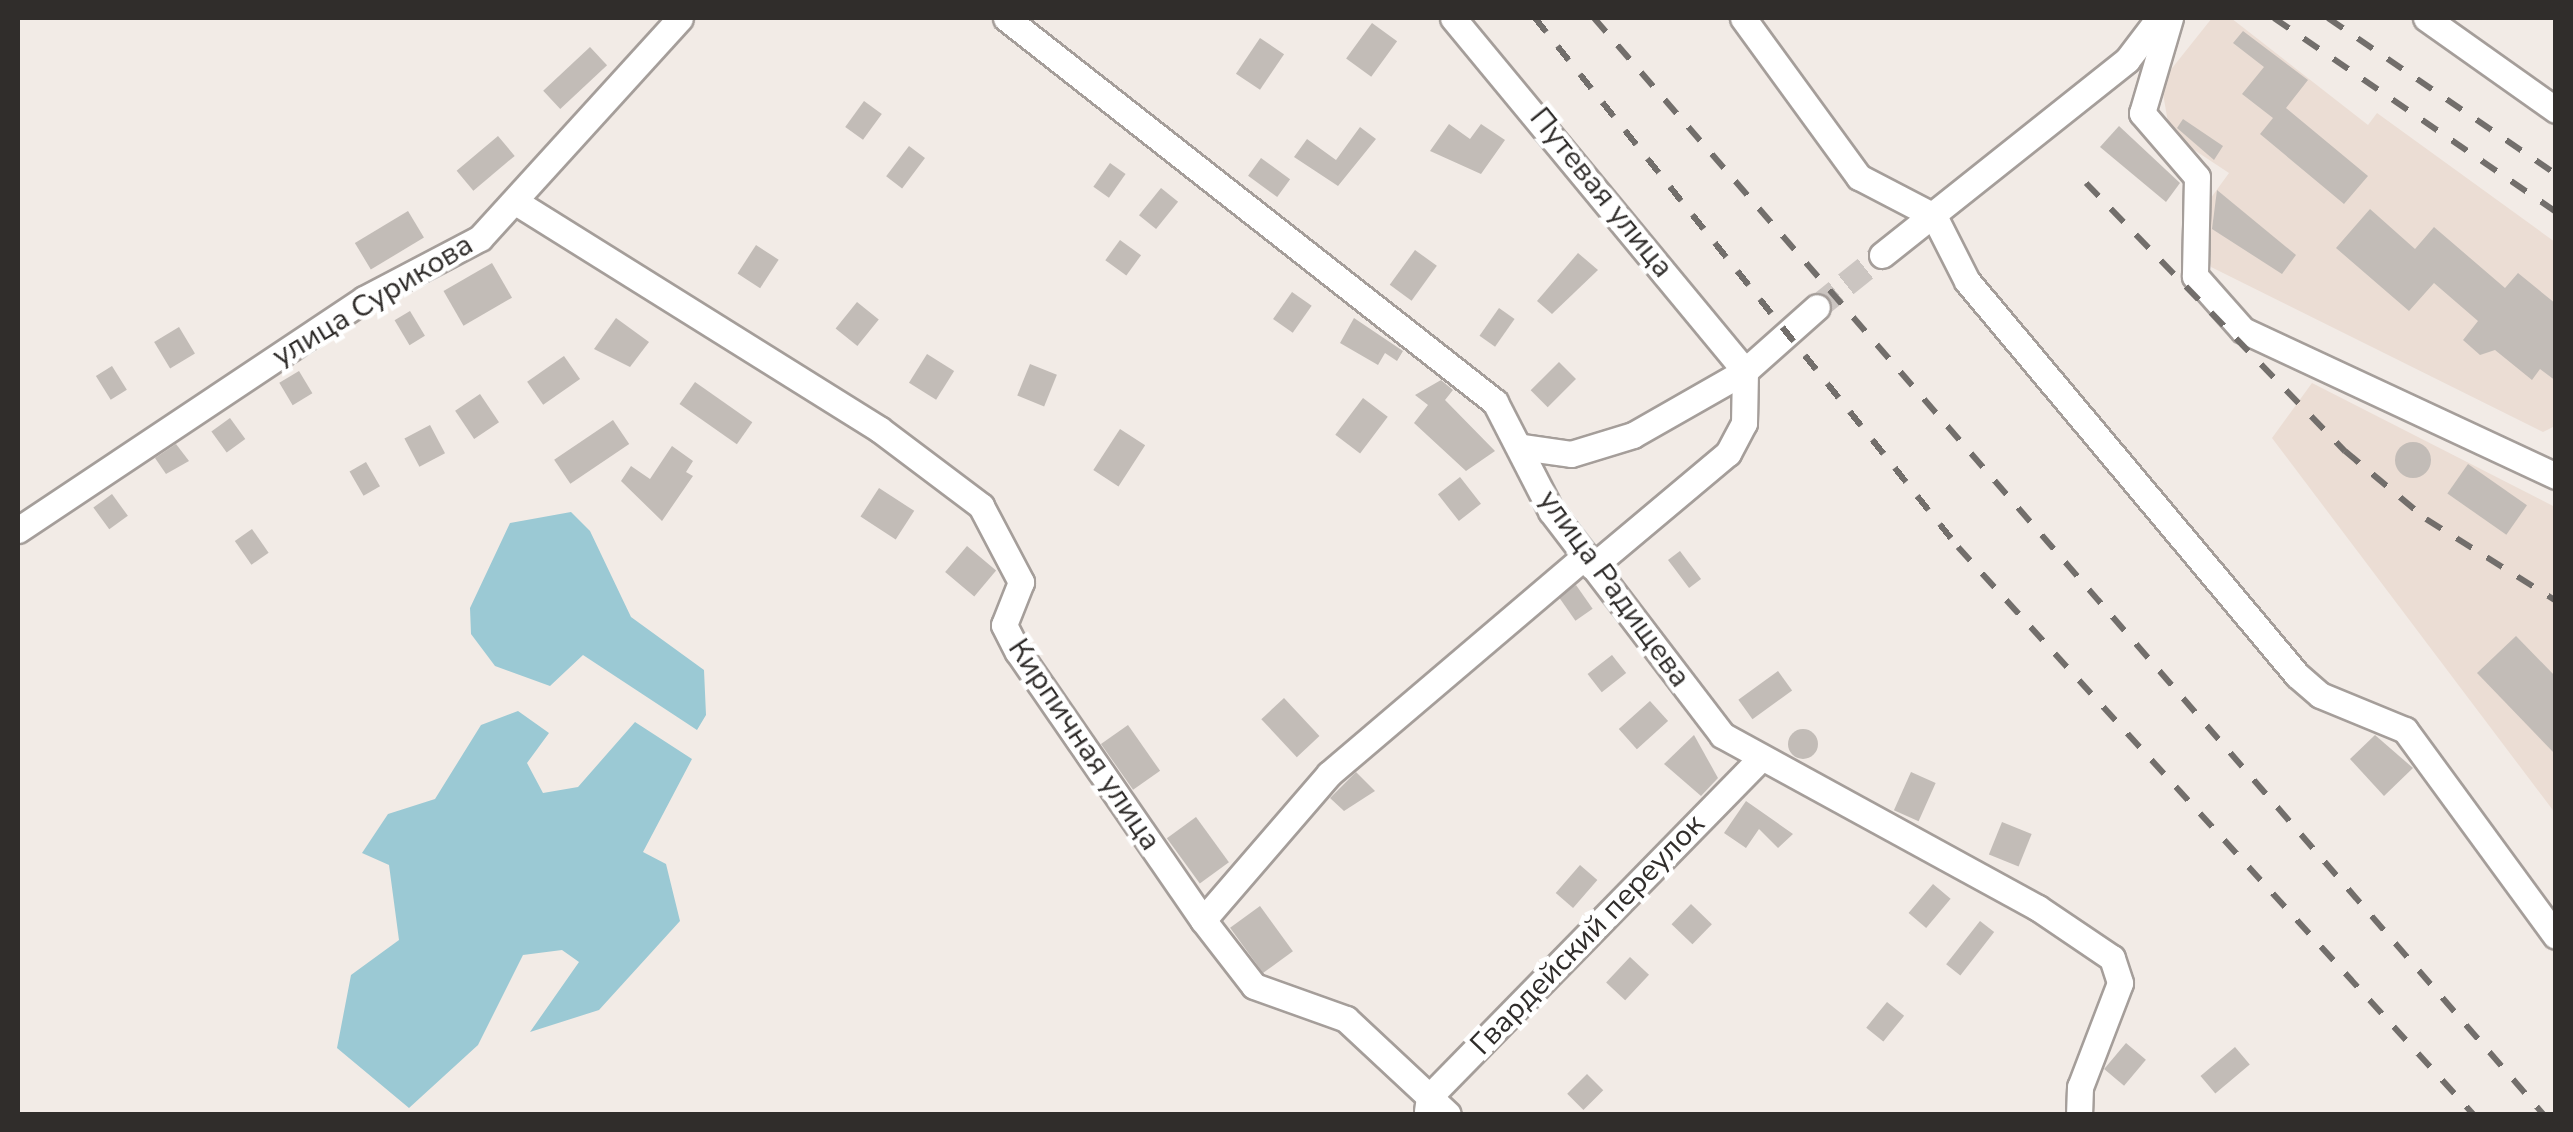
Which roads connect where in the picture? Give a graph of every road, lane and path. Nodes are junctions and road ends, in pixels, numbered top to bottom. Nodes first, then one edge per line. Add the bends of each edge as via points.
1 (680, 18) edge
2 (1006, 18) edge
3 (1453, 18) edge
4 (1743, 18) edge
5 (2160, 18) edge
6 (2170, 18) edge
7 (2426, 18) edge
8 (2556, 110) edge
9 (519, 204) junction
10 (1934, 216) junction
11 (1882, 256) tunnel mouth
12 (1817, 307) tunnel mouth
13 (1746, 371) junction
14 (1522, 447) junction
15 (2556, 476) edge
16 (18, 530) edge
17 (1588, 561) junction
18 (1759, 760) junction
19 (1203, 920) junction
20 (2556, 936) edge
21 (1435, 1109) edge
22 (2079, 1114) edge

1 - 9 street, улица Сурикова
2 - 14 street, улица Радищева via 1447,359 1495,402
3 - 13 street, Путевая улица
4 - 10 street via 1860,177
5 - 10 street via 2127,60
6 - 15 street via 2142,113 2197,177 2195,276 2243,330
7 - 8 street
9 - 16 street, улица Сурикова
9 - 19 street, Кирпичная улица via 879,429 981,506 1021,582 1004,626
10 - 11 street
10 - 20 street via 1967,281 2297,675 2320,696 2405,730
12 - 13 street
13 - 14 street via 1602,446 1571,454
13 - 17 street via 1744,423 1728,453
14 - 17 street, улица Радищева via 1551,512
17 - 18 street, улица Радищева via 1722,735
17 - 19 street via 1329,774
18 - 21 street, Гвардейский переулок
18 - 22 street, улица Радищева via 2093,939 2120,983 2080,1087
19 - 21 street, Кирпичная улица via 1254,986 1346,1019

